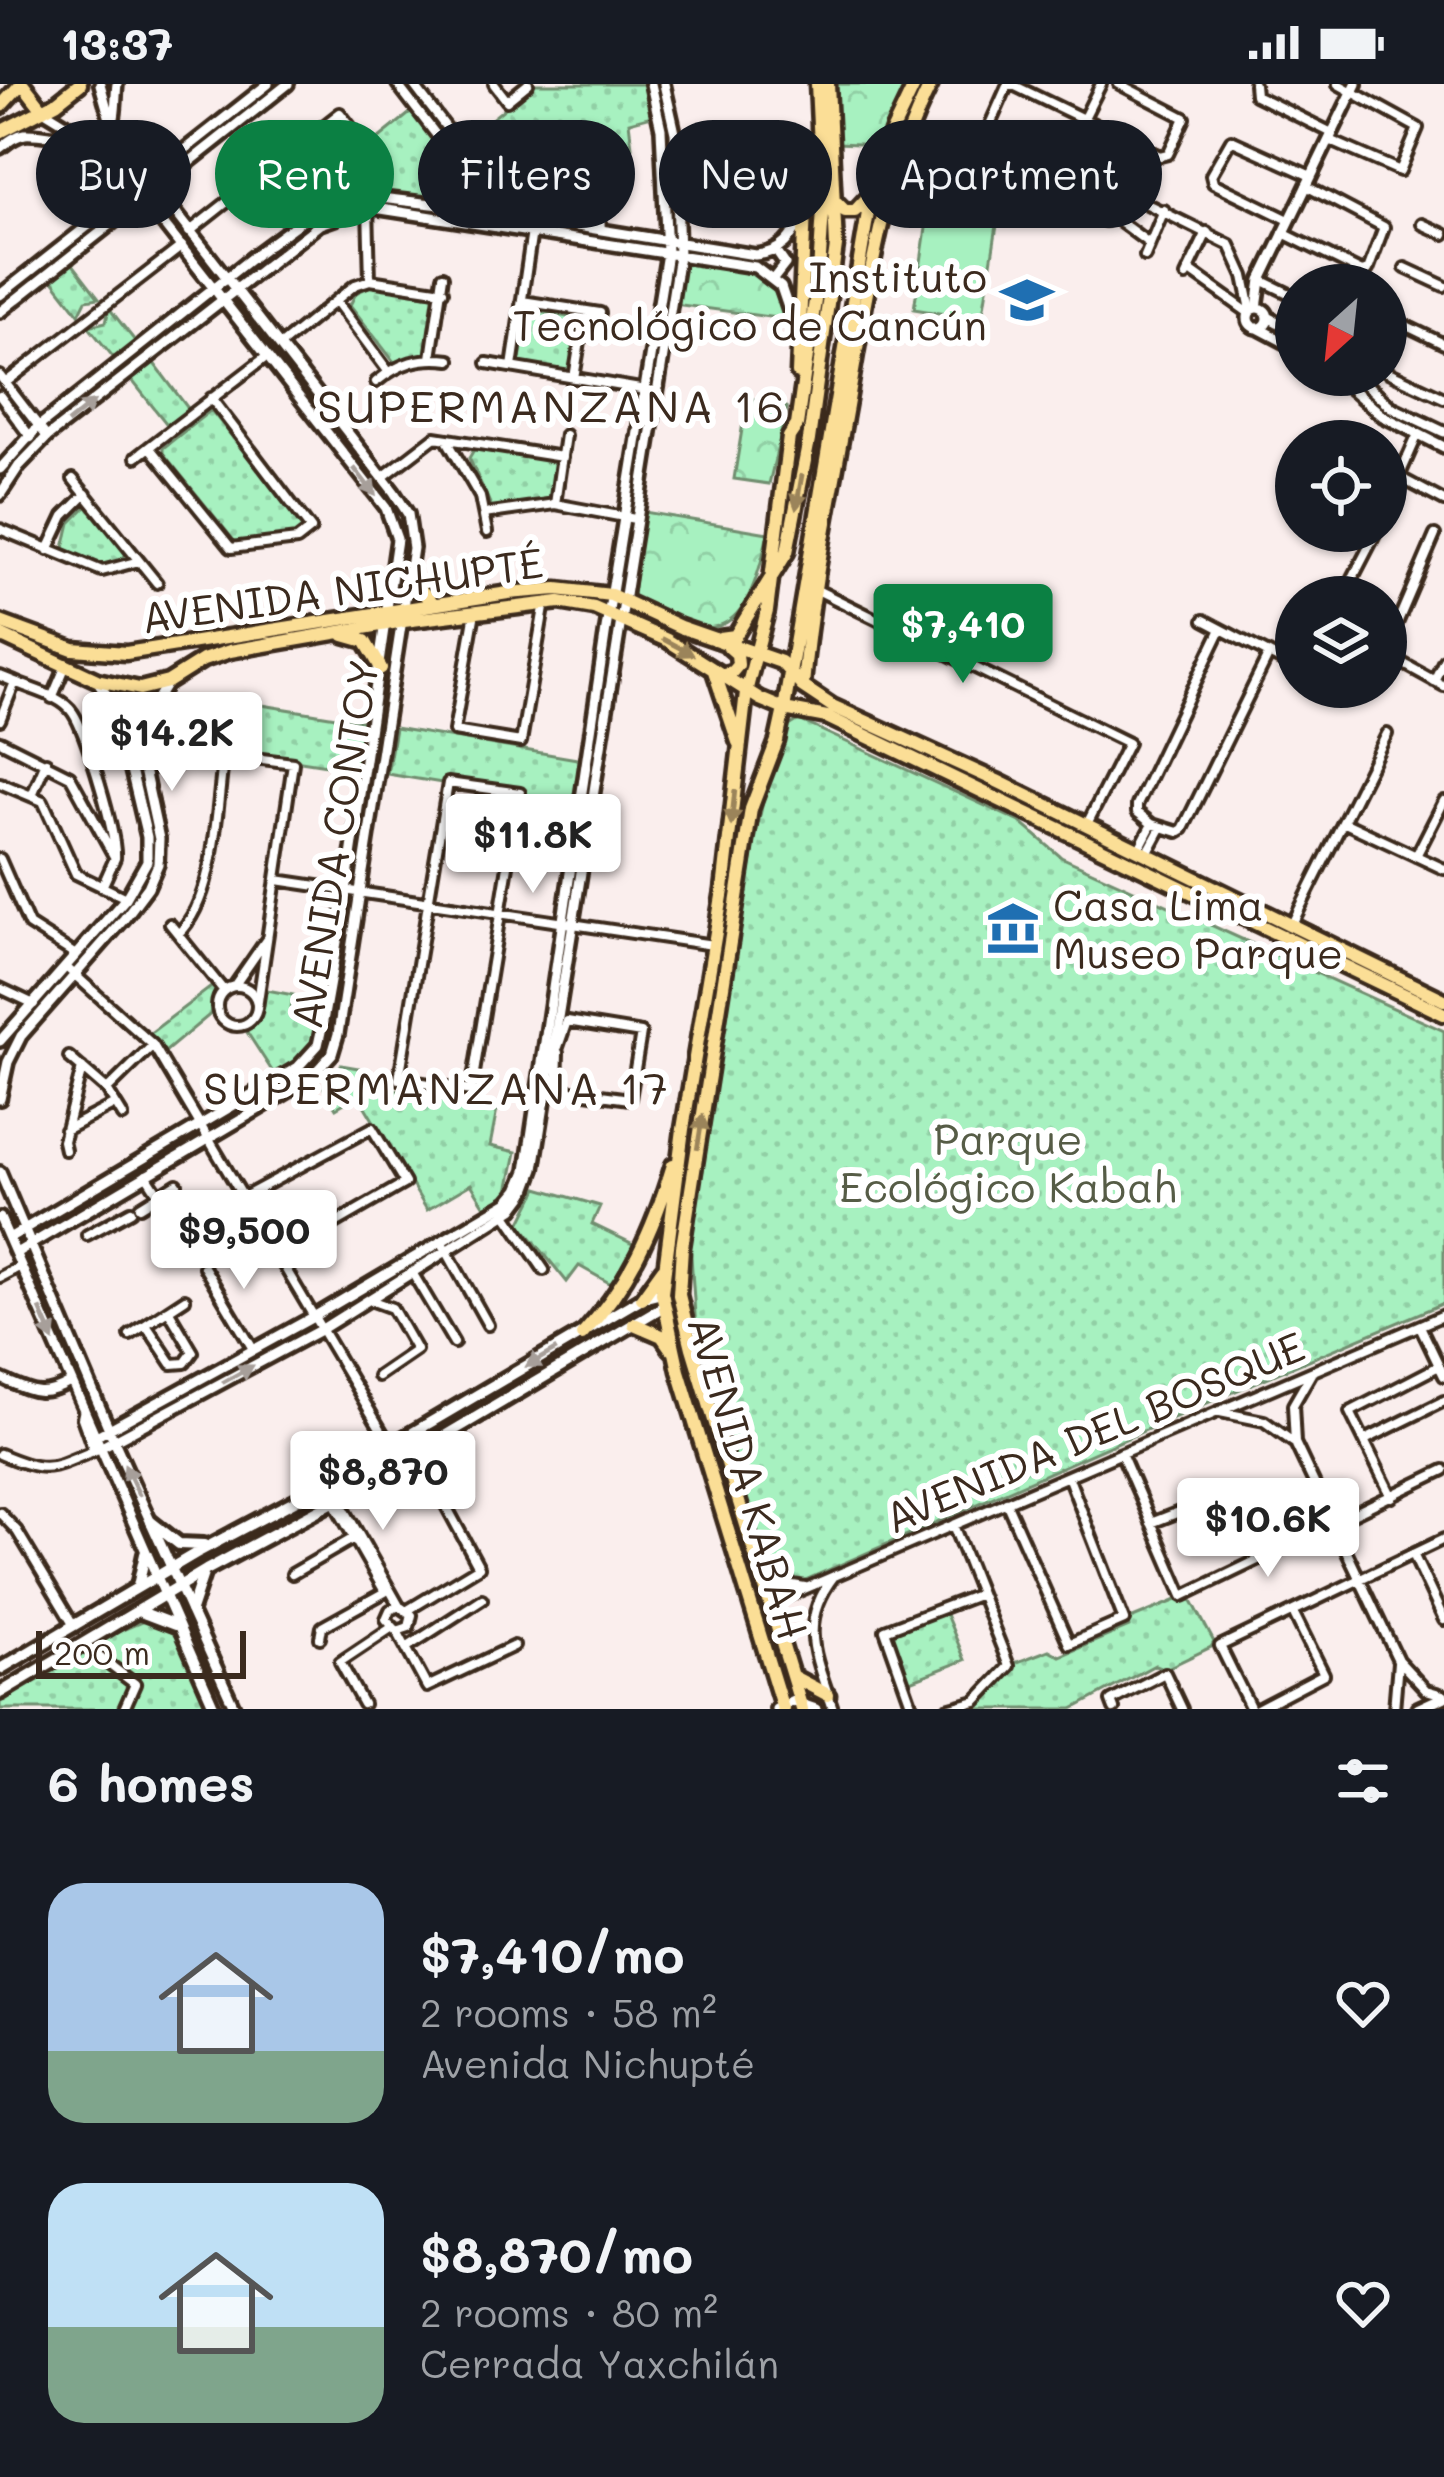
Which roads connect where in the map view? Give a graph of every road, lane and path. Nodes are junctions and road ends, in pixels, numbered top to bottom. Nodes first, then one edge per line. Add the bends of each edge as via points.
1 (22, 84) edge
2 (80, 84) edge
3 (100, 84) edge
4 (117, 84) edge
5 (268, 84) edge
6 (288, 84) edge
7 (397, 84) edge
8 (413, 84) edge
9 (494, 84) edge
10 (528, 84) edge
11 (651, 84) edge
12 (664, 84) edge
13 (823, 84) edge
14 (915, 84) edge
15 (931, 84) edge
16 (1009, 84) edge
17 (1101, 84) edge
18 (1119, 84) edge
19 (1254, 84) edge
20 (1338, 84) edge
21 (1355, 88) edge
22 (0, 107) edge
23 (44, 110) junction
24 (1084, 119) junction
25 (60, 120) edge
26 (110, 120) edge
27 (113, 120) edge
28 (425, 120) edge
29 (440, 120) edge
30 (660, 120) edge
31 (672, 120) edge
32 (818, 120) edge
33 (899, 120) edge
34 (915, 120) edge
35 (992, 120) edge
36 (0, 131) edge
37 (36, 135) edge
38 (1330, 137) junction
39 (0, 148) edge
40 (191, 151) edge
41 (191, 156) edge
42 (1309, 181) junction
43 (834, 200) junction
44 (394, 207) edge
45 (856, 210) edge
46 (1164, 210) joint
47 (215, 212) edge
48 (1289, 220) junction
49 (1422, 224) dead end
50 (835, 227) junction
51 (93, 228) edge
52 (100, 228) edge
53 (167, 228) edge
54 (186, 228) edge
55 (292, 228) edge
56 (315, 228) edge
57 (368, 228) edge
58 (532, 228) edge
59 (589, 228) edge
60 (671, 228) edge
61 (674, 228) edge
62 (795, 228) edge
63 (805, 228) edge
64 (822, 228) edge
65 (865, 228) edge
66 (882, 228) edge
67 (1124, 228) edge
68 (601, 230) joint
69 (532, 231) junction
70 (864, 231) junction
71 (189, 232) junction
72 (1207, 232) junction
73 (1283, 233) junction
74 (1444, 234) edge
75 (673, 242) junction
76 (1150, 244) junction
77 (182, 246) junction
78 (776, 251) junction
79 (673, 254) junction
80 (1144, 256) dead end
81 (1407, 268) edge
82 (443, 276) dead end
83 (774, 278) junction
84 (226, 279) junction
85 (370, 280) junction
86 (1261, 280) junction
87 (1444, 286) edge
88 (1275, 287) edge
89 (214, 288) junction
90 (235, 290) junction
91 (443, 291) junction
92 (0, 296) edge
93 (223, 299) junction
94 (336, 301) junction
95 (522, 301) junction
96 (1253, 310) junction
97 (584, 311) junction
98 (0, 312) edge
99 (600, 314) dead end
100 (1268, 317) junction
101 (1275, 321) edge
102 (848, 325) junction
103 (1407, 326) edge
104 (1258, 328) junction
105 (797, 334) junction
106 (1275, 337) edge
107 (1444, 344) edge
108 (280, 345) junction
109 (856, 355) junction
110 (266, 357) junction
111 (431, 358) junction
112 (450, 361) dead end
113 (488, 363) dead end
114 (512, 368) junction
115 (388, 371) junction
116 (574, 378) junction
117 (3, 380) edge
118 (1407, 381) edge
119 (376, 382) dead end
120 (643, 389) junction
121 (657, 392) junction
122 (0, 396) edge
123 (1360, 396) edge
124 (1380, 396) edge
125 (212, 398) junction
126 (1444, 398) edge
127 (339, 419) junction
128 (797, 424) junction
129 (34, 431) junction
130 (326, 431) junction
131 (1444, 432) edge
132 (1418, 434) junction
133 (565, 435) dead end
134 (446, 440) junction
135 (43, 441) junction
136 (635, 445) junction
137 (149, 447) junction
138 (647, 447) junction
139 (1444, 447) edge
140 (136, 457) dead end
141 (562, 457) junction
142 (0, 469) edge
143 (383, 477) junction
144 (73, 478) dead end
145 (86, 494) junction
146 (0, 495) edge
147 (1444, 501) edge
148 (555, 504) junction
149 (484, 514) junction
150 (630, 518) junction
151 (0, 529) edge
152 (487, 532) dead end
153 (1435, 535) dead end
154 (48, 550) junction
155 (139, 561) junction
156 (819, 574) junction
157 (409, 578) junction
158 (769, 578) junction
159 (158, 583) dead end
160 (817, 590) junction
161 (618, 598) junction
162 (508, 600) junction
163 (803, 601) junction
164 (544, 602) junction
165 (1407, 602) edge
166 (434, 604) junction
167 (476, 611) junction
168 (404, 614) junction
169 (615, 616) junction
170 (388, 617) junction
171 (1204, 620) dead end
172 (0, 622) edge
173 (1221, 629) junction
174 (330, 633) junction
175 (0, 635) edge
176 (708, 638) junction
177 (724, 643) junction
178 (183, 645) junction
179 (73, 649) junction
180 (100, 653) junction
181 (758, 653) junction
182 (1269, 654) junction
183 (1275, 657) edge
184 (1444, 660) edge
185 (67, 664) junction
186 (1407, 665) edge
187 (193, 666) junction
188 (381, 668) junction
189 (717, 669) junction
190 (791, 670) junction
191 (0, 676) edge
192 (97, 680) junction
193 (1434, 681) junction
194 (15, 682) junction
195 (168, 682) junction
196 (802, 686) junction
197 (1444, 686) edge
198 (746, 692) junction
199 (52, 698) junction
200 (784, 709) junction
201 (117, 711) junction
202 (830, 711) junction
203 (146, 718) junction
204 (0, 720) edge
205 (1387, 734) dead end
206 (0, 742) edge
207 (740, 746) junction
208 (46, 762) junction
209 (97, 781) junction
210 (0, 783) edge
211 (79, 786) junction
212 (32, 795) junction
213 (1444, 801) edge
214 (1343, 822) junction
215 (1086, 825) junction
216 (1156, 826) junction
217 (1143, 852) junction
218 (1416, 856) junction
219 (115, 858) junction
220 (0, 859) edge
221 (1444, 869) edge
222 (277, 880) junction
223 (102, 887) junction
224 (346, 891) junction
225 (362, 893) junction
226 (126, 898) junction
227 (427, 903) junction
228 (1238, 906) junction
229 (499, 913) junction
230 (170, 924) dead end
231 (567, 924) junction
232 (1292, 926) junction
233 (178, 934) junction
234 (266, 939) junction
235 (712, 945) junction
236 (76, 956) junction
237 (70, 971) junction
238 (0, 988) edge
239 (229, 988) junction
240 (34, 1004) junction
241 (1443, 1005) edge
242 (257, 1008) junction
243 (0, 1041) edge
244 (153, 1045) junction
245 (553, 1050) junction
246 (69, 1057) dead end
247 (82, 1068) junction
248 (2, 1081) edge
249 (542, 1082) junction
250 (107, 1090) junction
251 (0, 1099) edge
252 (116, 1104) junction
253 (123, 1116) dead end
254 (200, 1123) junction
255 (65, 1130) junction
256 (683, 1130) junction
257 (208, 1138) junction
258 (65, 1150) dead end
259 (0, 1172) edge
260 (146, 1175) junction
261 (177, 1184) dead end
262 (160, 1195) junction
263 (244, 1197) junction
264 (98, 1204) junction
265 (0, 1218) edge
266 (509, 1218) junction
267 (110, 1222) junction
268 (25, 1228) junction
269 (87, 1235) dead end
270 (9, 1238) junction
271 (441, 1241) junction
272 (32, 1244) junction
273 (16, 1253) junction
274 (278, 1256) junction
275 (449, 1256) junction
276 (666, 1263) junction
277 (22, 1266) junction
278 (204, 1267) dead end
279 (544, 1270) dead end
280 (680, 1274) junction
281 (0, 1277) edge
282 (415, 1277) junction
283 (642, 1298) junction
284 (185, 1299) dead end
285 (666, 1299) junction
286 (370, 1300) junction
287 (168, 1310) junction
288 (315, 1316) junction
289 (1444, 1316) edge
290 (686, 1323) junction
291 (600, 1324) junction
292 (634, 1324) junction
293 (146, 1325) junction
294 (488, 1325) dead end
295 (1420, 1326) junction
296 (322, 1329) junction
297 (130, 1335) dead end
298 (582, 1335) junction
299 (610, 1338) junction
300 (454, 1343) dead end
301 (253, 1349) junction
302 (676, 1357) junction
303 (184, 1363) junction
304 (1313, 1371) junction
305 (1442, 1371) edge
306 (377, 1376) dead end
307 (0, 1378) edge
308 (71, 1382) junction
309 (196, 1382) junction
310 (1444, 1401) edge
311 (1219, 1412) junction
312 (420, 1427) junction
313 (110, 1431) junction
314 (1365, 1440) junction
315 (115, 1443) junction
316 (1294, 1443) junction
317 (390, 1444) junction
318 (430, 1444) junction
319 (95, 1446) junction
320 (417, 1452) junction
321 (1121, 1453) junction
322 (0, 1454) edge
323 (1444, 1471) edge
324 (1068, 1476) junction
325 (326, 1484) junction
326 (1392, 1497) junction
327 (336, 1500) junction
328 (1006, 1502) junction
329 (0, 1513) edge
330 (151, 1522) junction
331 (1151, 1522) junction
332 (953, 1525) junction
333 (1334, 1525) junction
334 (354, 1538) junction
335 (1444, 1539) edge
336 (213, 1544) junction
337 (198, 1552) junction
338 (145, 1554) junction
339 (1413, 1554) junction
340 (1265, 1557) junction
341 (171, 1570) junction
342 (205, 1571) junction
343 (837, 1572) junction
344 (292, 1574) dead end
345 (155, 1579) junction
346 (762, 1580) junction
347 (1360, 1580) junction
348 (180, 1587) junction
349 (806, 1588) junction
350 (137, 1589) junction
351 (386, 1592) junction
352 (980, 1594) junction
353 (163, 1596) junction
354 (482, 1600) dead end
355 (770, 1604) junction
356 (110, 1605) junction
357 (400, 1608) junction
358 (190, 1610) junction
359 (138, 1611) junction
360 (1293, 1612) junction
361 (1444, 1620) edge
362 (119, 1621) junction
363 (175, 1625) junction
364 (75, 1627) junction
365 (394, 1629) junction
366 (201, 1631) junction
367 (320, 1638) dead end
368 (183, 1640) junction
369 (82, 1644) junction
370 (514, 1646) dead end
371 (406, 1648) junction
372 (1398, 1660) junction
373 (0, 1669) edge
374 (792, 1676) junction
375 (0, 1693) edge
376 (1444, 1696) edge
377 (364, 1704) dead end
378 (801, 1705) edge
379 (831, 1705) edge
380 (1112, 1705) edge
381 (780, 1708) edge
382 (124, 1709) edge
383 (214, 1709) edge
384 (235, 1709) edge
385 (816, 1709) edge
386 (913, 1709) edge
387 (947, 1709) edge
388 (1182, 1709) edge
389 (1254, 1709) edge
390 (1394, 1709) edge
391 (1418, 1709) edge

1 - 22 main road
1 - 23 main road
2 - 23 main road
3 - 26 street, AVENIDA CONTOY
4 - 27 street
5 - 40 street
6 - 41 street
7 - 28 street
8 - 29 street
9 - 10 street via 507,101
11 - 30 street
12 - 31 street
13 - 32 main road
13 - 43 main road
14 - 33 main road
15 - 34 main road
16 - 24 street
16 - 35 street
17 - 24 street
18 - 24 street via 1185,118 1165,156
19 - 38 street via 1256,95
20 - 21 street
21 - 38 street
21 - 38 street via 1418,126 1402,169
23 - 25 street, AVENIDA CONTOY
23 - 36 main road
37 - 39 street
38 - 42 street
42 - 48 street
42 - 48 street via 1231,140 1211,175
42 - 73 street via 1381,224 1368,270
43 - 45 main road
43 - 50 main road
44 - 69 street
46 - 72 street
46 - 76 street
47 - 71 street
48 - 73 street
49 - 74 street
50 - 70 main road
50 -> 158 main road via 791,539
51 - 92 street
52 - 98 street
53 - 77 street, AVENIDA CONTOY
54 - 71 street, AVENIDA CONTOY
55 - 84 street
56 - 90 street
57 - 85 street
58 - 69 street
59 - 68 street
60 - 75 street
61 - 75 street
62 - 78 street
63 - 105 main road
64 - 128 main road
65 - 70 main road
66 - 109 main road
67 - 76 street
68 - 75 street
69 - 79 street
69 - 95 street
70 - 102 main road
71 - 84 street, AVENIDA CONTOY
72 - 96 street via 1230,245
72 - 96 street via 1187,273
73 - 86 street
75 - 78 street
75 - 79 street
76 - 80 street
77 - 89 street, AVENIDA CONTOY
77 - 117 street
78 - 83 street via 785,264
79 - 83 street via 755,267
79 - 120 street
79 - 121 street
81 - 87 street
82 - 91 street
83 - 105 street
84 - 89 street
84 - 90 street, AVENIDA CONTOY
85 - 91 street
85 - 94 street
86 - 88 street
86 - 96 street
89 - 93 street, AVENIDA CONTOY
89 - 129 street
90 - 93 street
90 - 108 street, AVENIDA CONTOY
91 - 111 street
93 - 110 street, AVENIDA CONTOY
135 -> 93 street
94 - 108 street
94 - 115 street
95 - 97 street
95 - 114 street
96 - 100 street
96 - 104 street via 1249,323
97 - 99 street
97 - 116 street
100 - 101 street
100 - 104 street
102 - 109 main road
102 - 163 main road
103 - 107 street
104 - 106 street
105 - 128 main road
108 - 127 street, AVENIDA CONTOY
109 - 156 main road
110 - 125 street
110 - 130 street, AVENIDA CONTOY
111 - 112 street
111 - 115 street
113 - 114 street
114 - 116 street
115 - 119 street
116 - 120 street
117 - 129 street
118 - 126 street
120 - 121 street
120 - 136 street
121 - 138 street
122 - 129 street
123 - 132 street
124 - 131 street
125 - 137 street
125 - 137 street via 311,530 297,540 231,548
127 - 130 street
127 - 143 street, AVENIDA CONTOY
128 - 158 main road
129 - 135 street
129 - 142 street
130 -> 170 street, AVENIDA CONTOY via 393,520
132 - 139 street
132 - 147 street via 1400,477
133 - 141 street
134 - 141 street
134 - 143 street via 435,437
134 - 149 street
135 - 146 street
136 - 138 street
136 - 150 street
137 - 140 street
138 - 150 street
141 - 148 street
143 - 157 street, AVENIDA CONTOY via 408,514
144 - 145 street
145 - 154 street via 64,515
145 - 155 street
148 - 149 street
148 - 150 street
149 - 152 street
150 - 161 street
151 - 154 street
153 - 165 street
154 - 155 street via 102,571
155 - 159 street
156 - 160 main road
156 - 163 main road
157 - 166 main road
157 - 168 street, AVENIDA CONTOY
158 - 176 main road via 735,636
158 - 181 main road
160 - 196 main road
160 - 215 street via 1128,743
161 - 162 main road, AVENIDA NICHUPTÉ via 557,589
161 - 169 street
161 - 176 main road, AVENIDA NICHUPTÉ
162 - 164 main road, AVENIDA NICHUPTÉ
162 - 166 main road, AVENIDA NICHUPTÉ
162 - 167 main road, AVENIDA NICHUPTÉ
163 - 190 main road
164 - 167 street via 521,742 454,731
164 - 169 main road, AVENIDA NICHUPTÉ
166 - 168 main road, AVENIDA NICHUPTÉ
167 - 168 main road, AVENIDA NICHUPTÉ
168 - 170 main road, AVENIDA NICHUPTÉ
168 - 225 street, AVENIDA CONTOY
169 -> 189 main road, AVENIDA NICHUPTÉ
169 - 231 street
170 - 174 main road, AVENIDA NICHUPTÉ
170 - 178 main road, AVENIDA NICHUPTÉ
170 - 188 street, AVENIDA CONTOY
171 - 173 street
172 - 179 main road, AVENIDA NICHUPTÉ
173 - 182 street
173 - 216 street via 1137,805
174 - 187 main road, AVENIDA NICHUPTÉ
174 - 188 main road via 365,641
175 - 185 main road, AVENIDA NICHUPTÉ
176 - 177 main road, AVENIDA NICHUPTÉ
177 - 181 main road, AVENIDA NICHUPTÉ
177 - 189 main road via 739,659 736,669
178 - 180 main road, AVENIDA NICHUPTÉ
178 - 187 main road via 197,652
179 - 180 main road, AVENIDA NICHUPTÉ
179 - 185 main road
180 - 192 main road
181 - 190 main road, AVENIDA NICHUPTÉ
181 - 198 main road, AVENIDA KABAH
182 - 183 street
182 - 216 street via 1183,829
184 - 193 street
185 - 192 main road, AVENIDA NICHUPTÉ
185 - 199 street
186 - 193 street
187 - 195 main road, AVENIDA NICHUPTÉ
188 - 224 street, AVENIDA CONTOY
189 - 198 main road, AVENIDA NICHUPTÉ
189 - 207 main road
190 - 196 main road
190 - 200 main road, AVENIDA KABAH
191 - 194 street
192 - 195 main road, AVENIDA NICHUPTÉ via 140,689
192 - 201 street
193 - 197 street
194 - 199 street
194 - 204 street
195 - 203 street
196 - 202 main road
198 - 200 main road, AVENIDA NICHUPTÉ
198 - 207 main road, AVENIDA KABAH
199 - 209 street via 75,715
200 - 202 main road
280 -> 200 main road, AVENIDA KABAH via 751,809
201 - 203 street via 129,701
201 - 226 street via 147,837 146,861
202 - 215 main road
202 - 228 main road
203 - 237 street via 139,746 160,838 158,864 148,887
205 - 214 street
206 - 208 street
207 -> 235 main road, AVENIDA KABAH
208 - 211 street
208 - 212 street
209 - 211 street
209 - 219 street
210 - 212 street
211 - 219 street
212 - 223 street via 49,808 76,874
213 - 218 street
214 - 218 street
214 - 232 street
215 - 217 main road
216 - 217 street
217 - 228 main road
218 - 221 street
219 - 223 street
220 - 236 street via 29,925
222 - 224 street
222 - 233 street via 293,764 224,754 204,892
222 - 234 street
223 - 226 street
224 - 225 street
224 - 254 street, AVENIDA CONTOY via 310,1058
225 - 227 street
225 - 257 street, AVENIDA CONTOY via 332,1054 308,1079
226 - 236 street
227 - 229 street
227 - 229 street via 448,783 520,793
227 - 229 street via 400,1079 471,1091
228 - 232 main road
228 - 241 main road
229 - 231 street
230 - 233 street
231 - 235 street
231 - 245 street
231 - 249 street
232 - 241 main road
233 - 239 street
234 - 239 street
234 - 242 street
235 - 256 main road, AVENIDA KABAH
236 - 237 street
237 - 240 street
237 - 244 street
237 - 248 street via 21,1036
238 - 240 street
239 - 242 street via 251,992
239 - 242 street via 218,1008 228,1023 246,1023
240 - 243 street
244 - 250 street
244 - 254 street
245 - 245 street via 557,1089 630,1099 641,1033 567,1021
245 - 249 street
246 - 247 street
247 - 250 street
247 - 255 street
248 - 251 street
249 - 266 street via 534,1169
249 - 271 street via 518,1190
250 - 252 street
252 - 253 street
252 - 255 street
254 - 257 street
254 - 268 street, AVENIDA CONTOY
255 - 258 street
256 - 276 main road, AVENIDA KABAH
256 - 298 main road via 628,1278
257 - 260 street, AVENIDA CONTOY
257 - 263 street
259 - 268 street
260 - 262 street
260 - 264 street, AVENIDA CONTOY
261 - 262 street
262 - 267 street
263 - 274 street
263 - 274 street via 372,1128 406,1183
264 - 267 street
264 - 272 street, AVENIDA CONTOY
265 - 270 street
266 - 275 street
266 - 279 street
267 - 269 street
268 - 270 street, AVENIDA CONTOY
268 - 272 street
270 - 273 street
271 - 275 street
271 - 288 street
272 - 273 street, AVENIDA CONTOY
272 - 313 street
273 - 277 street
274 - 288 street
275 - 282 street
275 - 294 street
276 - 283 main road
276 - 285 main road, AVENIDA KABAH
277 - 281 street
277 -> 308 street
278 - 301 street
280 - 285 main road
280 - 290 main road, AVENIDA KABAH
282 - 286 street
282 - 300 street
283 - 285 main road
283 - 291 main road
284 - 287 street
285 - 290 main road
285 - 292 main road
285 - 302 main road, AVENIDA KABAH
286 - 296 street
286 - 306 street via 392,1308 416,1350
287 - 293 street
287 - 303 street via 194,1352
288 - 296 street
288 - 301 street
289 - 295 street, AVENIDA DEL BOSQUE
290 - 346 main road, AVENIDA KABAH
291 - 298 main road
291 - 299 main road
292 - 299 main road
292 - 302 main road via 662,1336
293 - 297 street
293 - 303 street via 172,1364
295 - 304 street, AVENIDA DEL BOSQUE
295 - 305 street
315 -> 296 street
296 - 317 street
298 -> 312 main road
299 - 318 main road
301 - 309 street
302 - 381 main road, AVENIDA KABAH
303 - 309 street
304 - 311 street, AVENIDA DEL BOSQUE
304 - 316 street via 1293,1406
305 - 314 street via 1351,1412
307 - 308 street via 52,1394
308 - 319 street
309 - 313 street
310 - 314 street
311 - 316 street via 1264,1420
311 - 321 street, AVENIDA DEL BOSQUE
312 - 317 main road
312 - 318 main road
313 - 315 street
313 - 319 street
314 - 326 street
315 - 319 street
330 -> 315 street
316 - 333 street
317 - 325 main road
318 - 320 main road
319 - 322 street via 38,1470
319 - 338 street
320 - 327 main road
320 - 357 street via 479,1568
321 - 324 street, AVENIDA DEL BOSQUE
321 - 331 street
323 - 326 street
324 - 328 street, AVENIDA DEL BOSQUE
324 - 328 street via 1124,1620 1070,1644
325 - 327 street
325 - 336 main road
326 - 333 street
327 - 334 street
327 - 342 main road
327 - 357 street
328 - 332 street, AVENIDA DEL BOSQUE
329 - 364 street
330 - 336 main road via 178,1544
330 - 341 street
331 - 340 street via 1233,1491
331 - 340 street via 1183,1596
332 - 343 street, AVENIDA DEL BOSQUE
332 - 352 street
333 - 340 street
333 - 347 street
334 - 344 street
334 - 351 street
335 - 339 street
336 - 337 main road
337 - 341 main road
337 - 342 main road
338 - 345 street
338 - 350 main road
339 - 347 street
339 - 361 street
341 - 345 main road
341 - 348 street
342 - 348 main road
342 - 358 main road
343 - 349 street, AVENIDA DEL BOSQUE
343 - 379 street via 810,1629
345 - 350 main road
345 - 353 street
346 - 349 street
346 - 355 main road, AVENIDA KABAH
347 - 360 street
347 - 372 street
348 - 353 main road
348 - 358 street
349 - 355 street, AVENIDA DEL BOSQUE
350 - 356 main road
351 - 357 street
351 - 367 street via 322,1627
352 - 386 street via 885,1630
352 - 387 street via 1009,1666 976,1701
353 - 359 main road
353 - 363 street
354 - 371 street
355 - 374 main road, AVENIDA KABAH
356 - 362 main road
356 - 364 main road
357 - 365 street via 386,1619
357 - 365 street via 412,1622
358 - 366 street
359 - 362 main road
359 - 363 main road
360 - 389 street via 1324,1674
360 - 389 street via 1220,1646
362 - 369 main road
363 - 368 street
364 - 373 main road
365 - 371 street
365 - 377 street via 340,1662
366 - 368 street
366 - 384 street
368 - 383 street
369 - 375 main road
369 - 382 street via 135,1684
370 - 371 street via 428,1687
372 - 376 street via 1426,1690
372 - 390 street
374 - 378 main road, AVENIDA KABAH
374 - 379 main road
376 - 391 main road
378 - 381 street
378 - 385 street
380 - 388 street via 1165,1673

